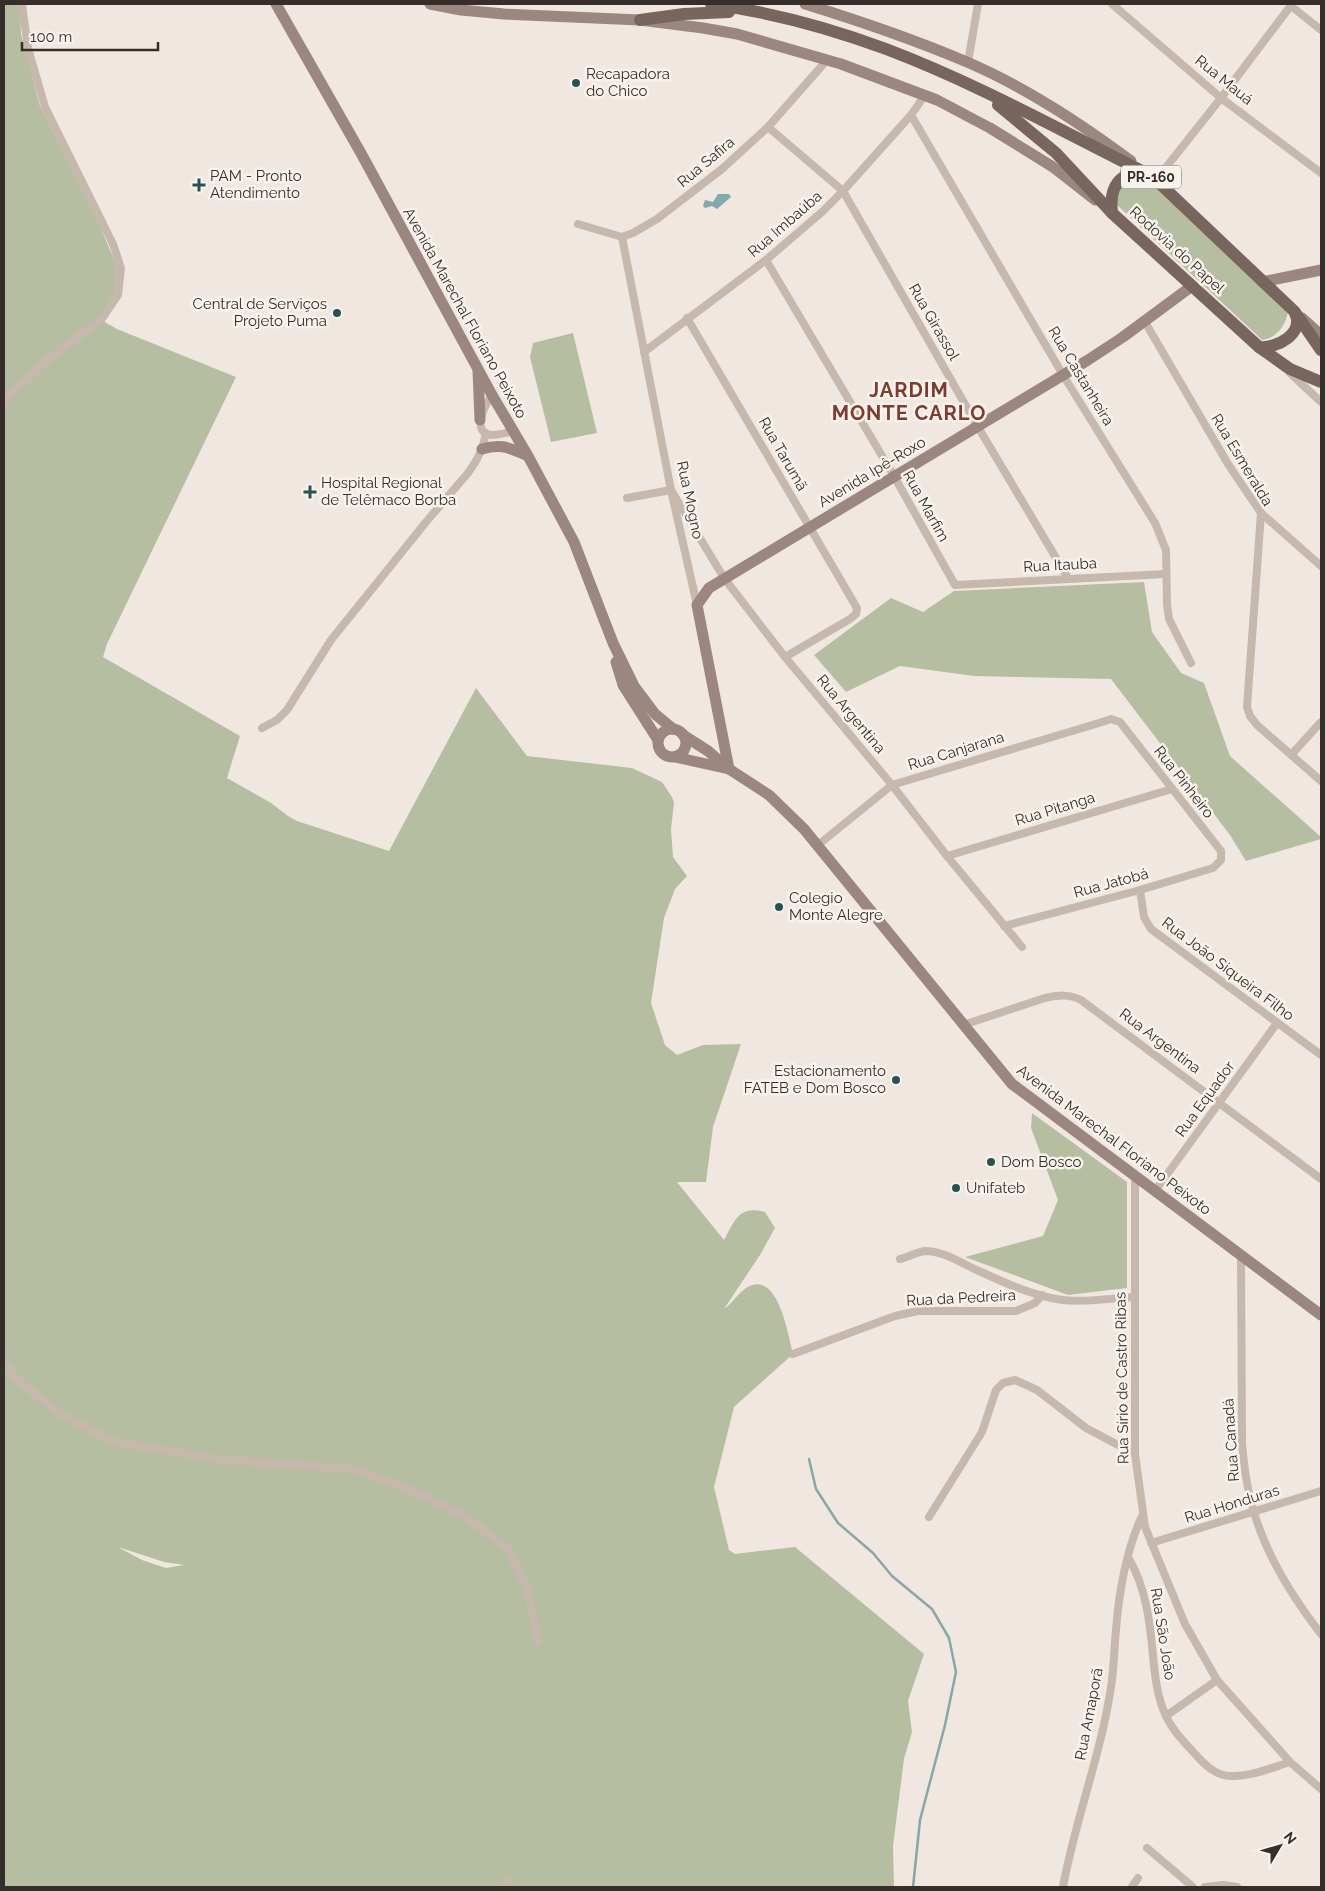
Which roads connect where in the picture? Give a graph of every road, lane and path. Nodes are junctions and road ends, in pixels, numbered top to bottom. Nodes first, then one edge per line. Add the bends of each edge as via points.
1 (22, 4) edge
2 (276, 4) edge
3 (430, 4) edge
4 (711, 4) edge
5 (805, 4) edge
6 (978, 4) edge
7 (1112, 4) edge
8 (1292, 5) edge
9 (752, 11) junction
10 (640, 20) junction
11 (1321, 30) edge
12 (827, 60) junction
13 (968, 62) junction
14 (976, 88) junction
15 (924, 95) junction
16 (1221, 98) junction
17 (912, 114) junction
18 (768, 127) junction
19 (1321, 173) edge
20 (1151, 176) junction
21 (843, 191) junction
22 (1112, 213) junction
23 (578, 224) dead end
24 (622, 237) junction
25 (766, 260) junction
26 (1321, 270) edge
27 (1262, 282) junction
28 (1192, 286) junction
29 (1294, 312) junction
30 (687, 318) junction
31 (1145, 322) junction
32 (1321, 335) edge
33 (1259, 347) junction
34 (1321, 350) edge
35 (644, 352) junction
36 (478, 367) junction
37 (1063, 375) junction
38 (1321, 382) edge
39 (492, 395) junction
40 (1321, 402) edge
41 (4, 404) edge
42 (480, 420) junction
43 (978, 426) junction
44 (512, 432) junction
45 (486, 433) junction
46 (482, 449) junction
47 (528, 456) junction
48 (894, 476) junction
49 (671, 490) junction
50 (627, 498) dead end
51 (1262, 513) junction
52 (809, 527) junction
53 (1321, 566) edge
54 (1166, 574) junction
55 (724, 578) junction
56 (1068, 578) junction
57 (954, 585) joint
58 (697, 604) junction
59 (612, 643) junction
60 (785, 657) junction
61 (1190, 662) dead end
62 (1120, 722) joint
63 (1321, 722) edge
64 (262, 728) dead end
65 (682, 734) junction
66 (658, 740) junction
67 (1291, 755) junction
68 (675, 757) junction
69 (697, 763) junction
70 (729, 769) junction
71 (1321, 781) edge
72 (892, 785) junction
73 (1172, 789) junction
74 (818, 845) junction
75 (947, 856) junction
76 (1221, 860) joint
77 (1140, 890) junction
78 (1004, 926) junction
79 (1022, 947) dead end
80 (1277, 1023) junction
81 (963, 1025) junction
82 (1321, 1053) edge
83 (1219, 1103) junction
84 (1135, 1176) junction
85 (1321, 1179) edge
86 (1155, 1191) junction
87 (1240, 1255) junction
88 (900, 1259) dead end
89 (1042, 1295) junction
90 (1135, 1297) junction
91 (1321, 1314) edge
92 (793, 1354) dead end
93 (4, 1363) edge
94 (1135, 1454) junction
95 (1321, 1491) edge
96 (1254, 1512) junction
97 (1142, 1516) junction
98 (929, 1517) dead end
99 (1151, 1543) junction
100 (1128, 1557) junction
101 (1321, 1634) edge
102 (538, 1641) dead end
103 (1217, 1680) junction
104 (1166, 1716) junction
105 (1290, 1762) junction
106 (1321, 1789) edge
107 (1147, 1848) dead end
108 (1138, 1878) dead end
109 (1063, 1887) edge
110 (1132, 1887) edge
111 (1192, 1887) edge
112 (1205, 1887) edge
113 (1237, 1887) edge

1 - 41 street via 28,48 44,107 113,244 121,268 118,295 101,320 52,356 7,397
2 - 36 main road, Avenida Marechal Floriano Peixoto
3 - 10 main road via 538,17
4 - 9 main road, Rodovia do Papel / PR-160
5 - 13 main road
6 - 13 street
7 - 16 street, Rua Mauá
8 - 11 street
8 - 16 street
9 - 10 main road
9 - 14 main road, Rodovia do Papel / PR-160 via 885,49
10 - 12 main road via 737,34
12 - 15 main road
12 - 18 street, Rua Safira
13 - 20 main road via 1016,86 1094,133
14 - 20 main road, Rodovia do Papel / PR-160
14 - 22 main road, Rodovia do Papel / PR-160 via 1056,152
15 - 17 street, Rua Imbaúba
15 - 22 main road via 990,128 1046,163
16 - 19 street, Rua Mauá
16 - 20 street
17 - 21 street, Rua Imbaúba
17 - 37 street, Rua Castanheira
18 - 21 street, Rua Girassol
18 - 24 street, Rua Safira via 684,199 646,227
20 - 22 main road via 1133,172 1121,179 1112,194
20 - 27 main road, Rodovia do Papel / PR-160
21 - 25 street, Rua Imbaúba
21 - 43 street, Rua Girassol
22 - 28 main road, Rodovia do Papel / PR-160
23 - 24 street
24 - 35 street, Rua Mogno
25 - 30 street, Rua Imbaúba
25 - 48 street, Rua Marfim
26 - 27 main road
27 - 29 main road, Rodovia do Papel / PR-160
28 - 31 main road, Avenida Ipê-Roxo
28 - 33 main road, Rodovia do Papel / PR-160
29 - 32 main road
29 - 33 main road via 1297,325 1292,334 1280,344
29 - 34 main road, Rodovia do Papel / PR-160
30 - 35 street, Rua Imbaúba
30 - 52 street, Rua Tarumã
31 - 37 main road, Avenida Ipê-Roxo
31 - 51 street, Rua Esmeralda via 1228,464
33 - 38 main road, Rodovia do Papel / PR-160 via 1290,369
33 - 40 street
35 - 49 street, Rua Mogno
36 - 39 main road, Avenida Marechal Floriano Peixoto
36 - 42 main road
37 - 43 main road, Avenida Ipê-Roxo
37 - 54 street, Rua Castanheira via 1155,523 1166,550
39 - 42 street
39 - 44 main road, Avenida Marechal Floriano Peixoto
42 - 45 street
43 - 48 main road, Avenida Ipê-Roxo
43 - 56 street, Rua Girassol
44 - 45 street
44 - 47 main road, Avenida Marechal Floriano Peixoto
45 - 46 street
46 - 47 main road via 505,446
46 - 64 street via 468,473 331,640 287,710
47 - 59 main road, Avenida Marechal Floriano Peixoto via 574,542
48 - 52 main road, Avenida Ipê-Roxo
48 - 57 street, Rua Marfim
49 - 50 street
49 - 55 street, Rua Argentina
49 - 58 street, Rua Mogno
51 - 53 street
51 - 67 street, Rua Esmeralda via 1247,707 1257,725
52 - 55 main road, Avenida Ipê-Roxo
52 - 60 street, Rua Tarumã via 855,604 856,614
54 - 56 street, Rua Itauba
54 - 61 street, Rua Castanheira via 1169,619
55 - 58 main road, Avenida Ipê-Roxo via 709,588
55 - 60 street, Rua Argentina
56 - 57 street, Rua Itauba
58 - 70 main road, Rua Mogno
59 - 65 main road, Avenida Marechal Floriano Peixoto via 639,694 655,714
59 - 66 main road, Avenida Marechal Floriano Peixoto via 623,685
60 - 72 street, Rua Argentina
62 - 72 street, Rua Canjarana via 1111,719 1099,722
62 - 73 street, Rua Pinheiro
63 - 67 street
65 - 66 main road via 662,733
65 - 68 main road via 686,742 684,750
65 - 69 main road
65 - 70 main road, Avenida Marechal Floriano Peixoto
66 - 68 main road via 661,751
67 - 71 street
68 - 69 main road, Avenida Marechal Floriano Peixoto
69 - 70 main road, Avenida Marechal Floriano Peixoto
70 - 74 main road, Avenida Marechal Floriano Peixoto via 769,795
72 - 74 street, Rua Canjarana
72 - 75 street, Rua Argentina
73 - 75 street, Rua Pitanga
73 - 76 street, Rua Pinheiro via 1222,850
74 - 81 main road, Avenida Marechal Floriano Peixoto
75 - 78 street, Rua Argentina
76 - 77 street, Rua Jatobá via 1213,868
77 - 78 street, Rua Jatobá
77 - 80 street, Rua João Siqueira Filho via 1144,917 1150,929
78 - 79 street, Rua Argentina
80 - 82 street, Rua João Siqueira Filho
80 - 83 street, Rua Equador
81 - 83 street, Rua Argentina via 1045,998 1072,996
81 - 84 main road, Avenida Marechal Floriano Peixoto via 1012,1084
83 - 85 street, Rua Argentina
83 - 86 street, Rua Equador
84 - 86 main road, Avenida Marechal Floriano Peixoto
84 - 90 street, Rua Sírio de Castro Ribas
86 - 87 main road, Avenida Marechal Floriano Peixoto
87 - 91 main road, Avenida Marechal Floriano Peixoto
87 - 96 street, Rua Canadá via 1242,1444
88 - 89 street, Rua da Pedreira via 923,1251 933,1252
89 - 90 street, Rua da Pedreira via 1081,1301
89 - 92 street, Rua da Pedreira via 1035,1303 1016,1311 918,1311 895,1316
90 - 94 street, Rua Sírio de Castro Ribas
93 - 102 street via 19,1381 60,1414 115,1442 218,1459 359,1470 465,1516 506,1547 527,1588
94 - 97 street, Rua Sírio de Castro Ribas
94 - 98 street via 1086,1428 1037,1390 1015,1380 1003,1383 996,1390 982,1432
95 - 96 street, Rua Honduras
96 - 99 street, Rua Honduras
96 - 101 street, Rua Canadá via 1270,1554
97 - 99 street, Rua Sírio de Castro Ribas
97 - 100 street, Rua Amaporã
99 - 103 street, Rua Sírio de Castro Ribas via 1185,1624
100 - 104 street, Rua São João via 1144,1592 1155,1678
100 - 109 street, Rua Amaporã via 1122,1579 1110,1695
103 - 104 street
103 - 105 street, Rua Sírio de Castro Ribas
104 - 105 street, Rua São João via 1185,1744 1216,1772 1230,1777
105 - 106 street, Rua Sírio de Castro Ribas
107 - 111 street
108 - 110 street
112 - 113 street

